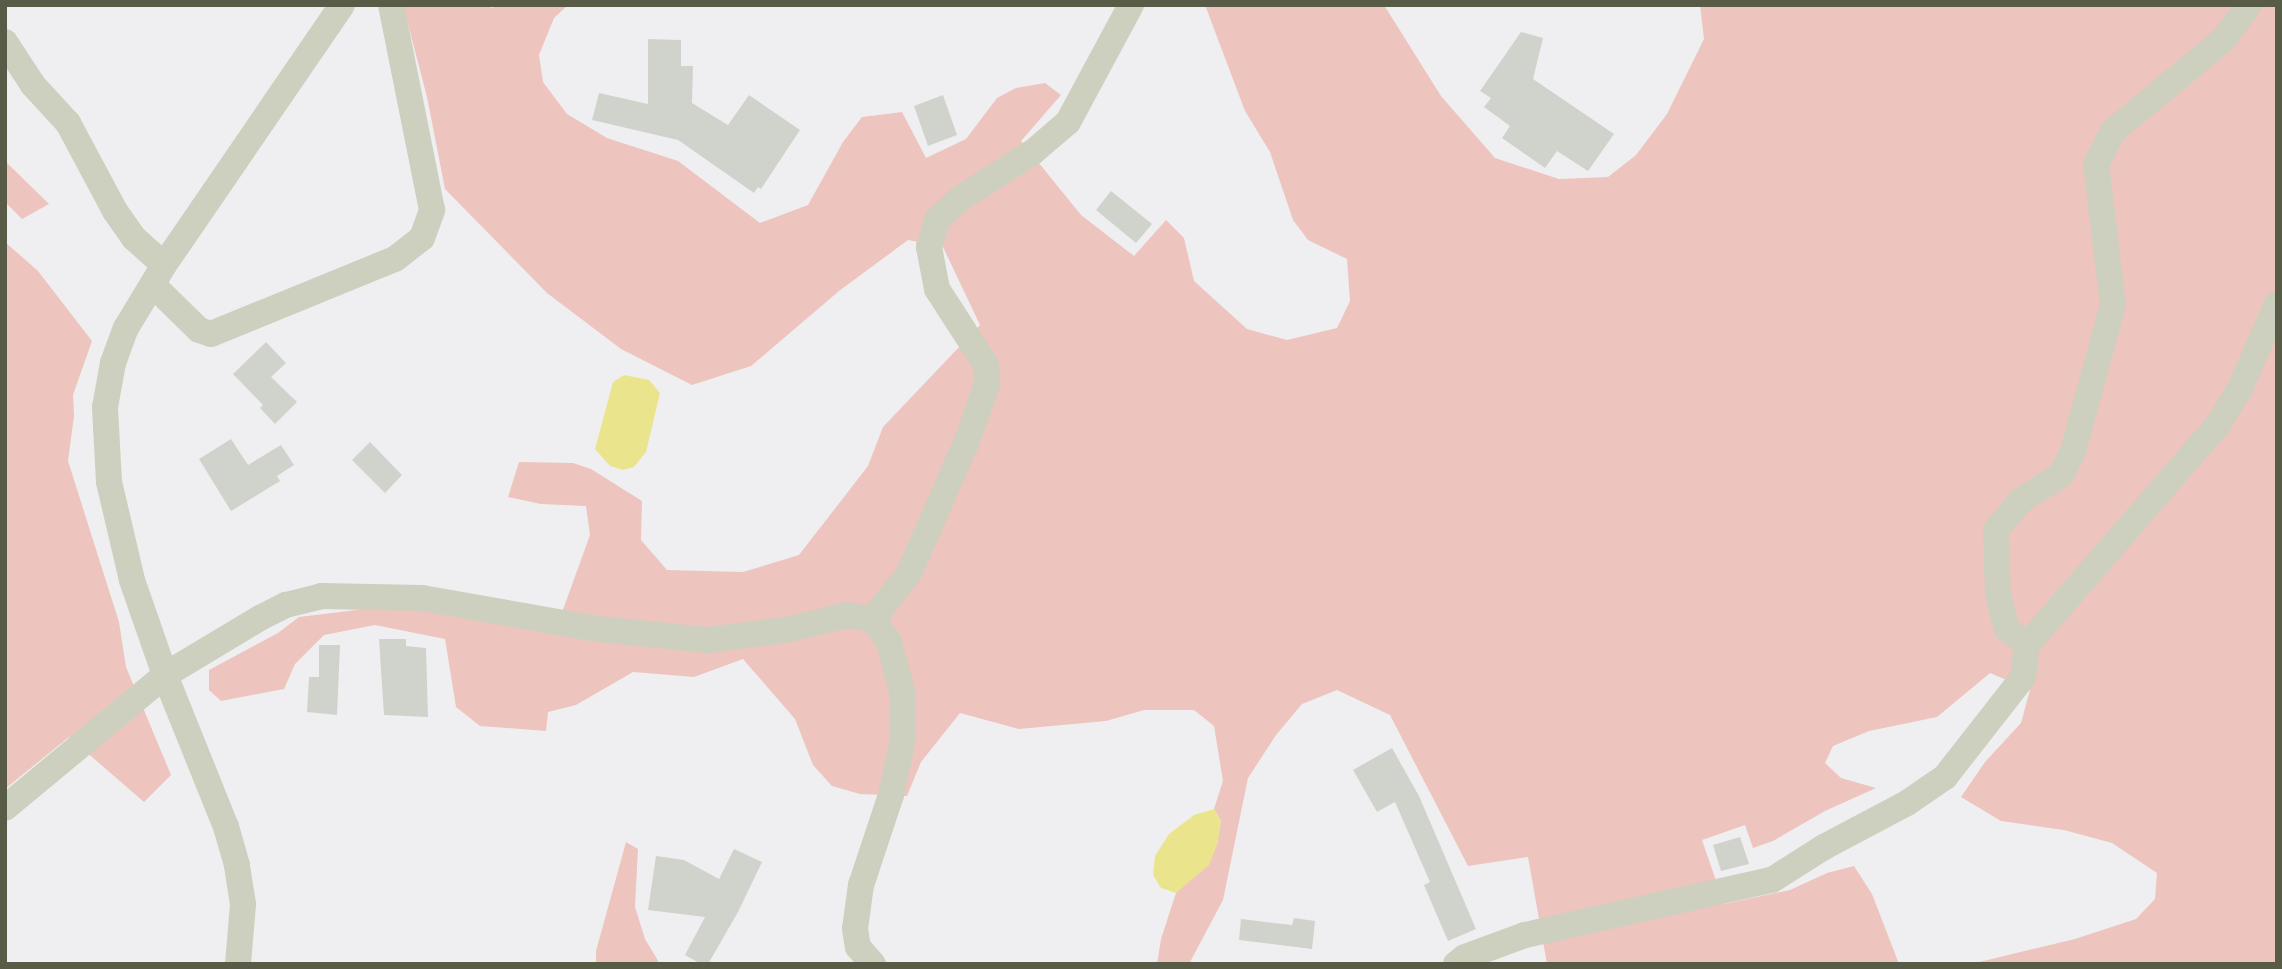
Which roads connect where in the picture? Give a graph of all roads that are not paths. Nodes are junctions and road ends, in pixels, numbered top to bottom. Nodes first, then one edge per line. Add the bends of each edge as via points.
1 (342, 5) edge
2 (391, 5) edge
3 (1131, 5) edge
4 (2249, 5) edge
5 (5, 42) edge
6 (159, 275) junction
7 (2277, 304) edge
8 (873, 619) junction
9 (2027, 645) junction
10 (165, 675) junction
11 (5, 808) edge
12 (238, 964) edge
13 (873, 964) edge
14 (1456, 964) edge

1 - 6 street
2 - 6 street via 432,210 422,238 395,258 211,334 199,330
3 - 8 street via 1068,122 937,220 929,247 937,289 986,365 987,384 909,573
4 - 9 street via 2224,39 2112,132 2096,165 2113,305 2077,438 2061,475 2020,501 1996,530 1998,595 2007,629
5 - 6 street via 33,85 68,123 115,211
6 - 10 street via 125,328 113,363 105,438 109,482 132,580
7 - 9 street via 2240,388 2219,423
8 - 10 street via 847,615 709,640 598,629 422,598 321,596 260,618
8 - 13 street via 889,642 903,695 903,738 891,795 861,885 855,929 859,947
9 - 14 street via 2023,677 1945,777 1772,880 1525,935
10 - 11 street
10 - 12 street via 237,865 243,904

